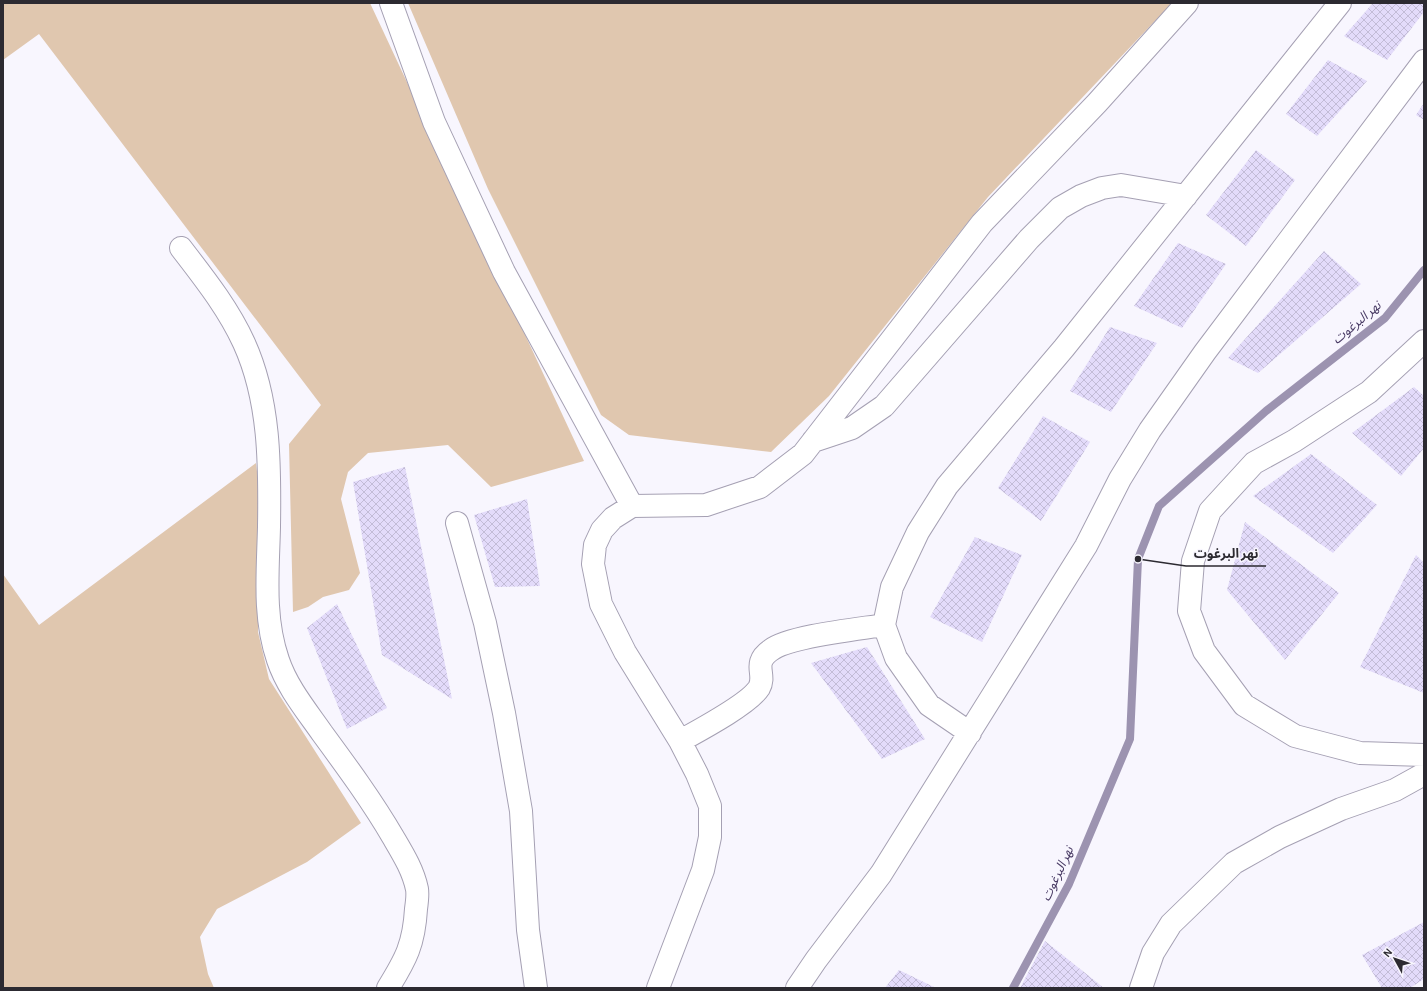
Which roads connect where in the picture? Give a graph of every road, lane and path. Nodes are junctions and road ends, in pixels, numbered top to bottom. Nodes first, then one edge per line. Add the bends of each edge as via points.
1 (391, 3) edge
2 (1187, 3) edge
3 (1340, 3) edge
4 (1424, 61) edge
5 (1186, 196) junction
6 (181, 248) dead end
7 (1424, 341) edge
8 (813, 441) junction
9 (632, 506) junction
10 (457, 523) dead end
11 (884, 625) junction
12 (970, 733) junction
13 (680, 741) junction
14 (1424, 755) edge
15 (1424, 774) edge
16 (388, 988) edge
17 (536, 988) edge
18 (658, 988) edge
19 (797, 988) edge
20 (1141, 988) edge

1 - 9 street via 434,122 504,272
2 - 8 street via 1097,103 982,223
3 - 5 street
4 - 12 street via 1205,352 1150,430 1120,479 1086,546
5 - 8 street via 1121,185 1102,188 1060,208 1029,239 884,406 852,428
5 - 11 street via 1064,348 947,486 918,532 892,587
6 - 16 street via 214,292 244,343 261,393 268,438 270,482 266,584 270,626 278,659 287,680 308,713 380,814 411,868 417,891 414,937 403,963
7 - 14 street via 1369,392 1294,441 1254,463 1210,511 1194,561 1189,611 1204,651 1244,705 1295,736 1360,753
8 - 9 street via 803,454 760,487 706,505
9 - 13 street via 613,518 595,545 593,564 601,604 625,652
10 - 17 street via 485,623 521,811 528,930
11 - 12 street via 896,658 929,705
11 - 13 street via 795,641 772,649 763,657 760,666 761,680 756,691 742,704
12 - 19 street via 881,874
13 - 18 street via 710,806 710,837 703,870
15 - 20 street via 1395,790 1341,809 1286,834 1234,863 1171,924 1153,952

